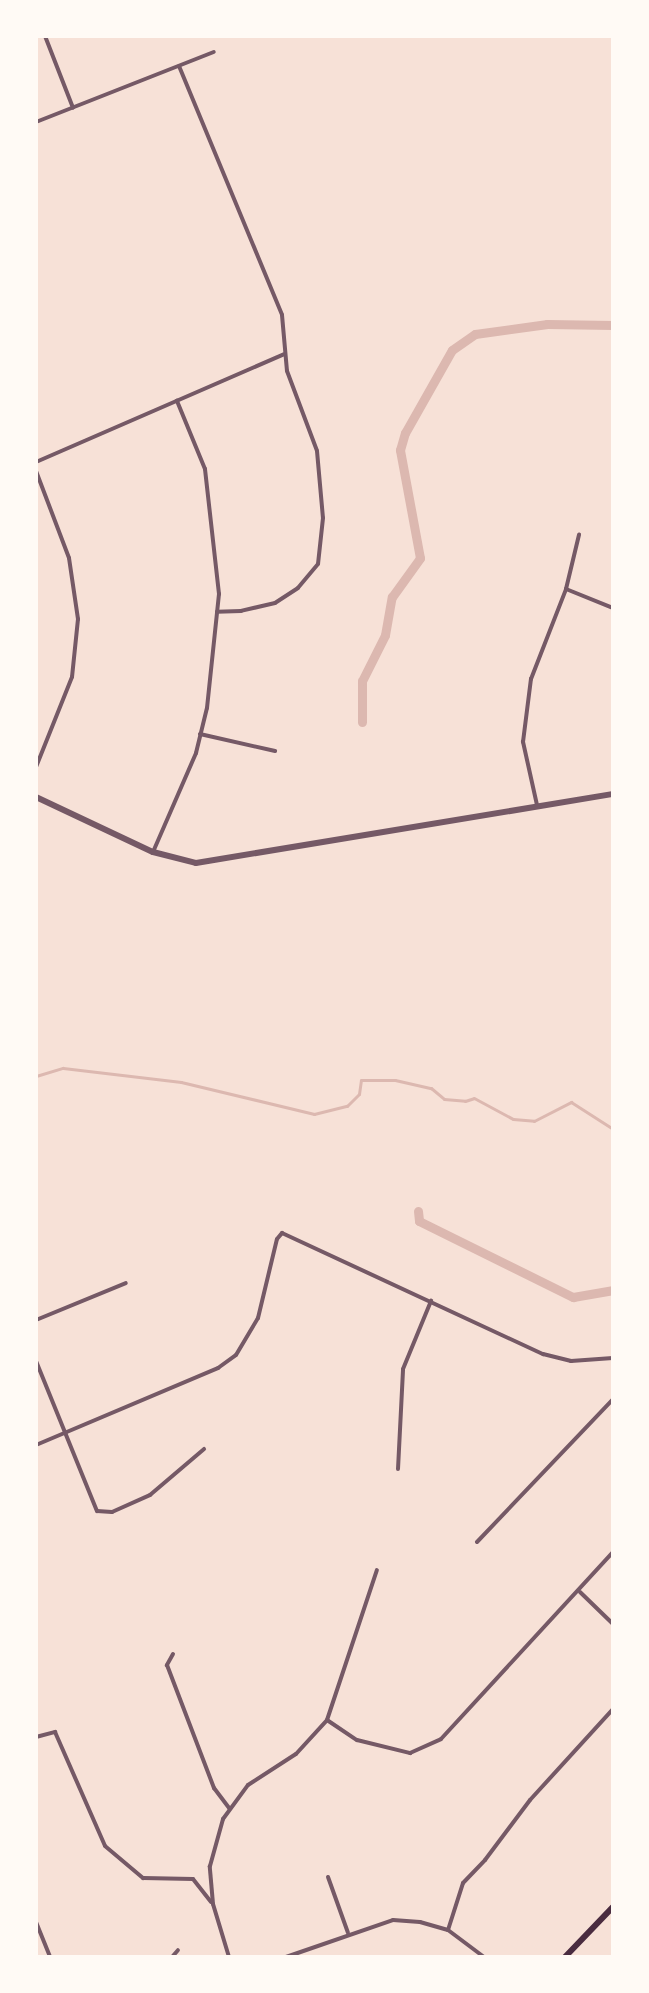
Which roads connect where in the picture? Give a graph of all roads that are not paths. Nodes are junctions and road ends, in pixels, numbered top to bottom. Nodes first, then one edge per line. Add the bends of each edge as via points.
1 (45, 36) edge
2 (214, 52) dead end
3 (179, 66) junction
4 (73, 108) junction
5 (36, 122) edge
6 (284, 354) junction
7 (177, 401) junction
8 (36, 462) edge
9 (36, 471) edge
10 (579, 535) dead end
11 (566, 589) junction
12 (613, 608) edge
13 (217, 612) junction
14 (200, 734) junction
15 (275, 751) dead end
16 (36, 767) edge
17 (613, 794) edge
18 (36, 797) edge
19 (537, 805) junction
20 (153, 852) junction
21 (126, 1283) dead end
22 (431, 1300) junction
23 (36, 1320) edge
24 (613, 1358) edge
25 (36, 1361) edge
26 (613, 1399) edge
27 (67, 1432) junction
28 (36, 1445) edge
29 (204, 1449) dead end
30 (398, 1469) dead end
31 (477, 1542) dead end
32 (613, 1552) edge
33 (377, 1570) dead end
34 (580, 1592) junction
35 (613, 1624) edge
36 (173, 1654) dead end
37 (613, 1709) edge
38 (327, 1720) junction
39 (36, 1737) edge
40 (230, 1809) junction
41 (328, 1877) dead end
42 (213, 1904) junction
43 (613, 1907) edge
44 (36, 1922) edge
45 (448, 1930) junction
46 (348, 1933) junction
47 (178, 1950) dead end
48 (50, 1957) edge
49 (172, 1957) edge
50 (229, 1957) edge
51 (286, 1957) edge
52 (484, 1957) edge
53 (565, 1957) edge

1 - 4 street
2 - 3 street
3 - 4 street
3 - 6 street via 282,315
4 - 5 street
6 - 7 street
6 - 13 street via 317,451 323,518 318,564 298,588 275,603
7 - 8 street
7 - 13 street via 205,469
9 - 16 street via 69,558 78,619 72,677
10 - 11 street
11 - 12 street
11 - 19 street via 531,679 523,742
13 - 14 street
14 - 15 street
14 - 20 street
17 - 19 street
18 - 20 street
19 - 20 street via 196,863
21 - 23 street
22 - 24 street via 543,1354 571,1361
22 - 27 street via 282,1233 258,1318 236,1355 218,1368
22 - 30 street via 403,1369
25 - 27 street
26 - 31 street
27 - 28 street
27 - 29 street via 97,1511 112,1512 150,1495
32 - 34 street
33 - 38 street
34 - 35 street
34 - 38 street via 441,1739 410,1753 357,1740
36 - 40 street via 167,1665 214,1788
37 - 45 street via 463,1883
38 - 40 street via 296,1754 248,1785
39 - 42 street via 55,1732 105,1846 143,1878 193,1879
40 - 42 street via 210,1866
41 - 46 street
42 - 50 street
43 - 53 main road
44 - 48 street
45 - 46 street via 393,1920
45 - 52 street
46 - 51 street
47 - 49 street

